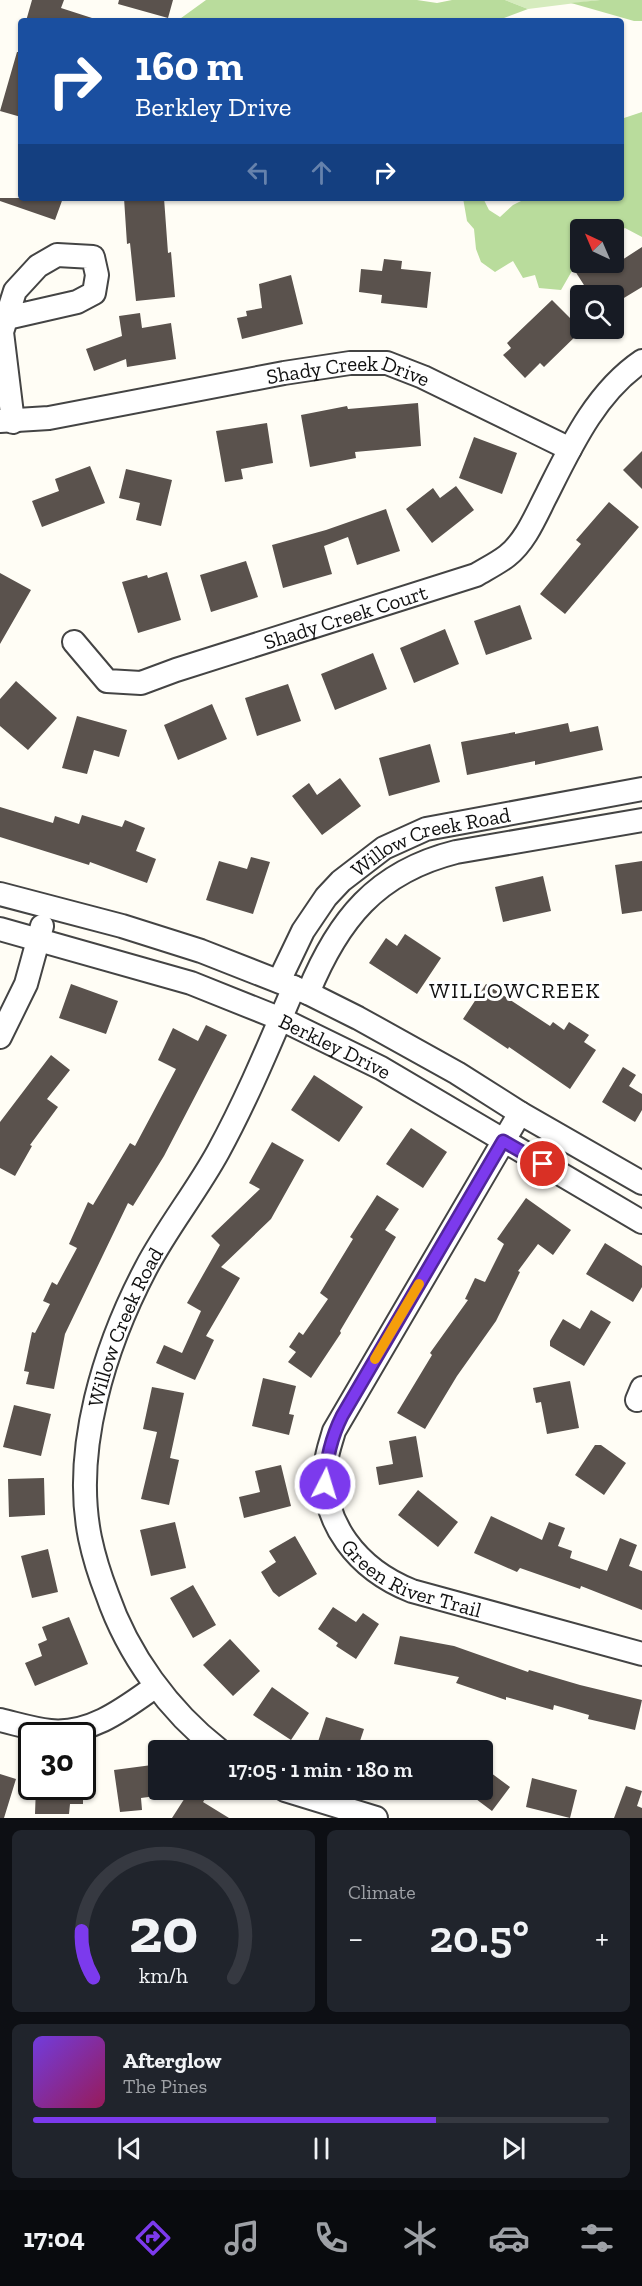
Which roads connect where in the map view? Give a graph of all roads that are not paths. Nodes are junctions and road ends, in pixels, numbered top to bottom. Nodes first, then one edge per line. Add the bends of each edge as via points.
1 (4, 325) dead end
2 (642, 360) edge
3 (6, 422) edge
4 (570, 449) junction
5 (75, 642) dead end
6 (642, 789) edge
7 (642, 820) edge
8 (0, 894) edge
9 (46, 907) junction
10 (0, 929) edge
11 (38, 939) junction
12 (294, 987) junction
13 (281, 1018) junction
14 (0, 1037) edge
15 (520, 1113) junction
16 (503, 1141) junction
17 (642, 1183) edge
18 (642, 1222) edge
19 (642, 1654) edge
20 (156, 1686) junction
21 (0, 1720) edge
22 (208, 1740) edge
23 (318, 1800) edge
24 (376, 1818) edge

1 - 3 street
2 - 4 street via 605,395
3 - 4 street, Shady Creek Drive via 49,418 284,373 350,363 387,363
4 - 5 street, Shady Creek Court via 529,528 508,555 476,575 141,683 107,681
6 - 12 street, Willow Creek Road via 426,829 384,848 326,897 303,931
7 - 12 street, Willow Creek Road via 456,852 401,873 369,897 340,929 320,965
8 - 9 street, Berkley Drive
9 - 11 street
9 - 12 street, Berkley Drive via 201,951
10 - 11 street, Berkley Drive
11 - 13 street, Berkley Drive via 191,983
11 - 14 street via 26,984
12 - 13 street, Willow Creek Road
12 - 15 street, Berkley Drive via 457,1073
13 - 16 street, Berkley Drive via 381,1068
13 - 20 street, Willow Creek Road via 218,1153 147,1266 125,1311 102,1373 94,1410 87,1455 90,1537 116,1620
15 - 16 street, Green River Trail
15 - 17 street, Berkley Drive
16 - 18 street, Berkley Drive
16 - 19 street, Green River Trail via 334,1431 326,1462 330,1507 352,1550 392,1583 412,1592
20 - 21 street via 107,1719 79,1728 53,1731
20 - 22 street, Willow Creek Road
23 - 24 street

